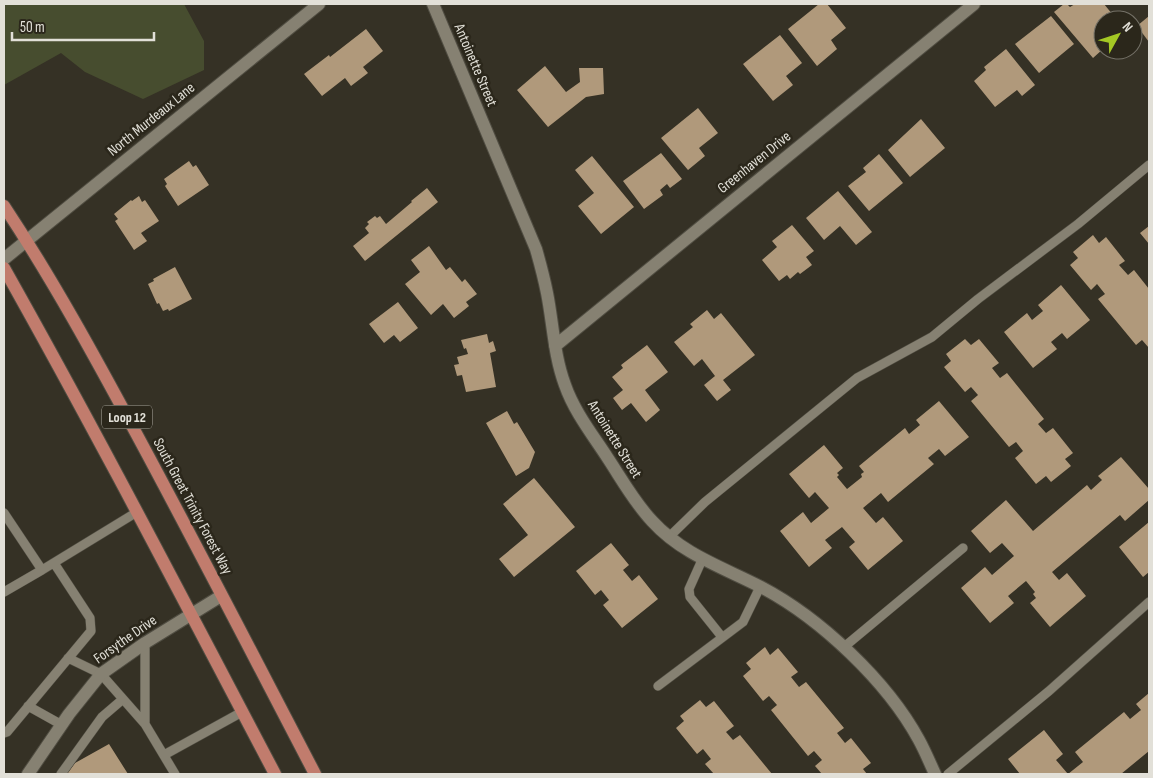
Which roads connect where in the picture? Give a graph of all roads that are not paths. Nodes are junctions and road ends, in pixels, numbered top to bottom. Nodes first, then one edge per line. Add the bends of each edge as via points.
1 (319, 4) edge
2 (433, 4) edge
3 (974, 4) edge
4 (1149, 165) edge
5 (4, 206) edge
6 (27, 241) junction
7 (4, 259) edge
8 (4, 268) edge
9 (555, 346) junction
10 (137, 512) junction
11 (4, 514) edge
12 (669, 537) junction
13 (962, 548) dead end
14 (702, 560) junction
15 (54, 562) junction
16 (42, 570) junction
17 (760, 587) junction
18 (4, 592) edge
19 (221, 596) junction
20 (1149, 602) edge
21 (190, 614) junction
22 (722, 637) junction
23 (145, 642) junction
24 (844, 647) junction
25 (68, 658) junction
26 (101, 674) junction
27 (658, 686) dead end
28 (123, 699) junction
29 (28, 706) junction
30 (242, 712) junction
31 (145, 724) junction
32 (62, 725) junction
33 (4, 733) edge
34 (164, 755) junction
35 (28, 774) edge
36 (61, 774) edge
37 (175, 774) edge
38 (274, 774) edge
39 (315, 774) edge
40 (935, 774) edge
41 (948, 774) edge

1 - 6 street, North Murdeaux Lane
2 - 9 street, Antoinette Street via 536,249 547,291
3 - 9 street, Greenhaven Drive
4 - 12 lane via 932,337 857,378 705,502
5 - 6 main road, South Great Trinity Forest Way / Loop 12
6 - 7 street, North Murdeaux Lane
6 - 19 main road, South Great Trinity Forest Way / Loop 12 via 99,364
8 - 10 main road, Loop 12
9 - 12 street, Antoinette Street via 565,385 581,418 636,501
10 - 15 lane
10 - 21 main road, Loop 12
11 - 16 lane
12 - 14 street, Antoinette Street
13 - 24 lane
14 - 17 street, Antoinette Street
14 - 22 lane via 689,589 690,597
15 - 16 lane
15 - 25 lane via 90,618 90,631
16 - 18 lane
17 - 22 lane via 743,622
17 - 24 street, Antoinette Street via 813,620
19 - 21 street, Forsythe Drive
19 - 39 main road, South Great Trinity Forest Way / Loop 12
20 - 41 lane via 1049,691
21 - 23 street, Forsythe Drive
21 - 30 main road, Loop 12
22 - 27 lane
23 - 26 street, Forsythe Drive
23 - 31 lane
24 - 40 street, Antoinette Street via 889,697 918,739
25 - 26 lane
25 - 29 lane
26 - 28 lane
26 - 32 street, Forsythe Drive
28 - 31 lane
28 - 36 lane via 102,717
29 - 32 lane
29 - 33 lane
30 - 34 lane
30 - 38 main road, Loop 12
31 - 34 lane
32 - 35 street, Forsythe Drive
34 - 37 lane

